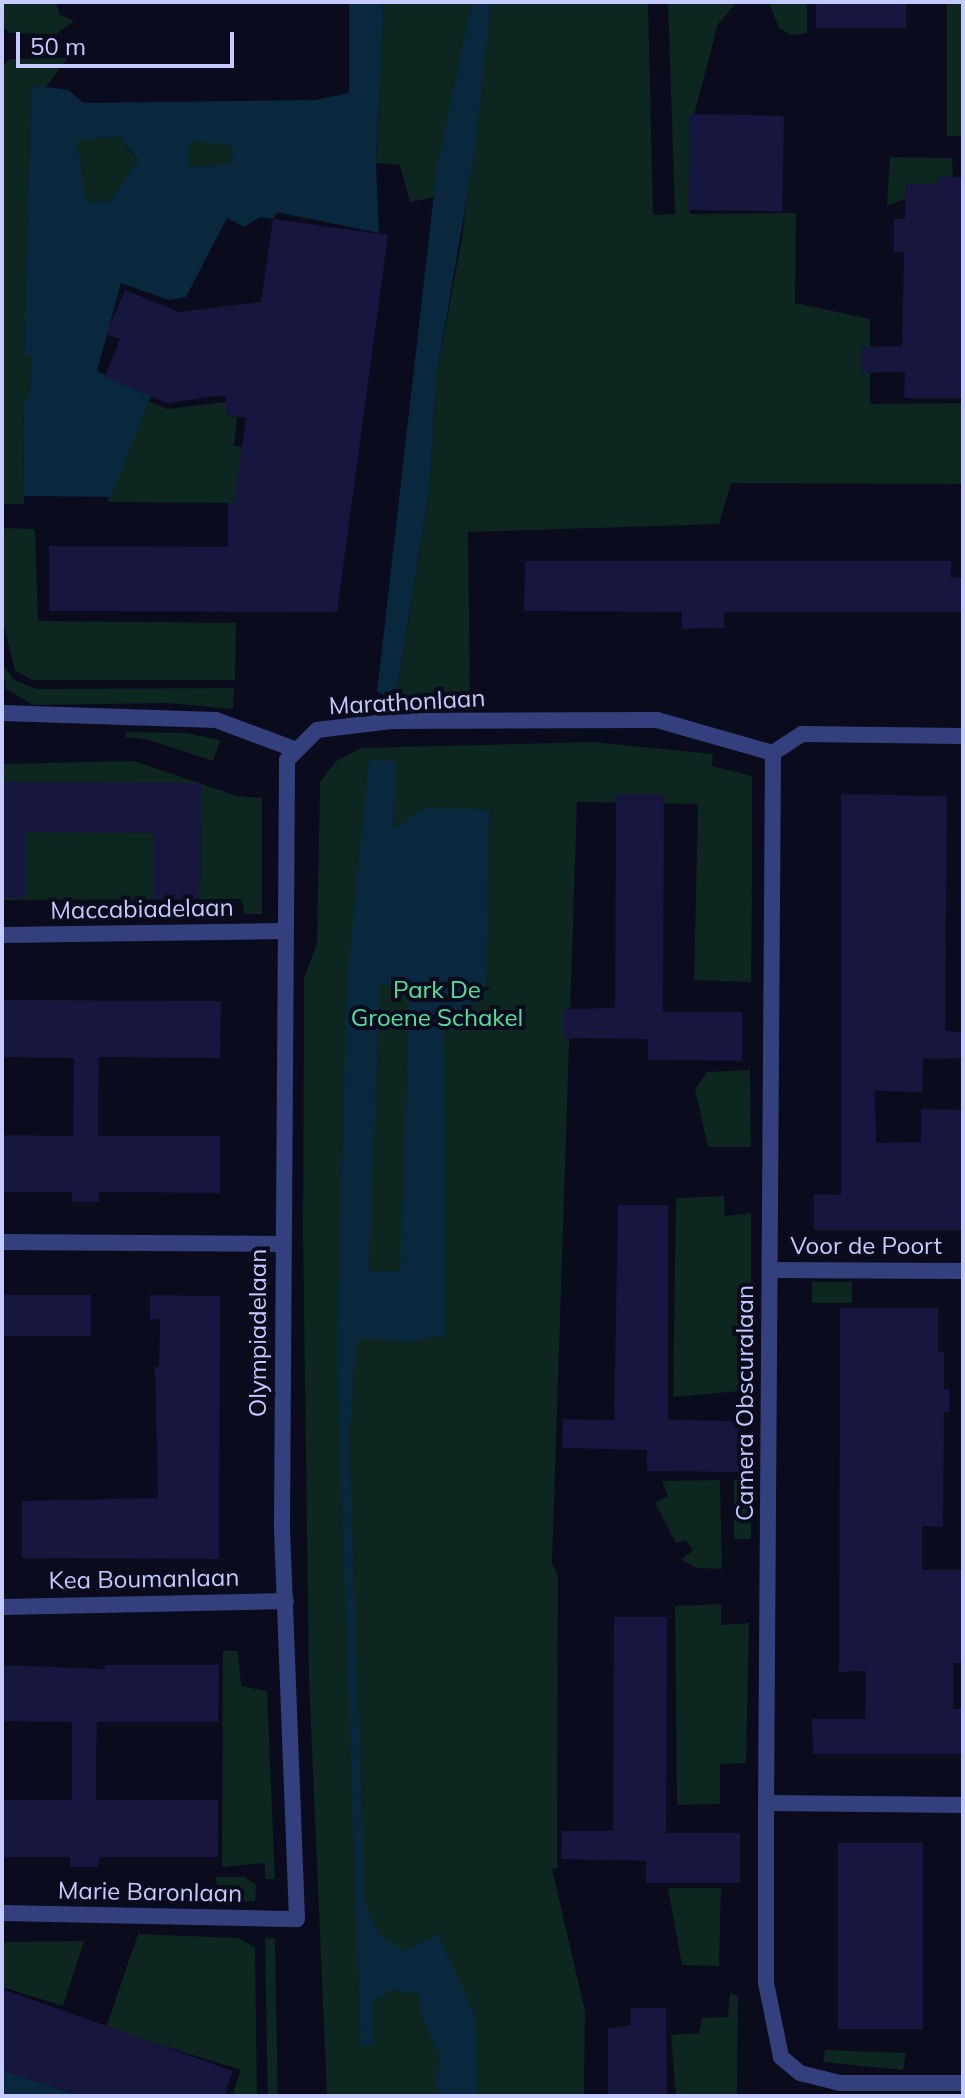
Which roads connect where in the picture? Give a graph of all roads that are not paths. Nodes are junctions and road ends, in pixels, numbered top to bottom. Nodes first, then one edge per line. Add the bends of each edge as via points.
1 (2, 713) edge
2 (963, 736) edge
3 (294, 749) junction
4 (773, 753) junction
5 (282, 931) junction
6 (2, 935) edge
7 (2, 1242) edge
8 (282, 1244) junction
9 (770, 1270) junction
10 (963, 1271) edge
11 (286, 1601) junction
12 (2, 1607) edge
13 (766, 1803) junction
14 (963, 1805) edge
15 (2, 1913) edge
16 (297, 1919) joint
17 (963, 2083) edge

1 - 3 street via 204,719
2 - 4 street via 802,734
3 - 4 street, Marathonlaan via 317,730 343,724 657,720
3 - 5 street, Olympiadelaan via 285,780
4 - 9 street, Camera Obscuralaan
5 - 6 street, Maccabiadelaan
5 - 8 street, Olympiadelaan
7 - 8 street
8 - 11 street, Olympiadelaan
9 - 10 street, Voor de Poort
9 - 13 street, Camera Obscuralaan
11 - 12 street, Kea Boumanlaan
11 - 16 street, Olympiadelaan
13 - 14 street
13 - 17 street, Camera Obscuralaan via 766,1983 781,2057 800,2073 840,2083
15 - 16 street, Marie Baronlaan

